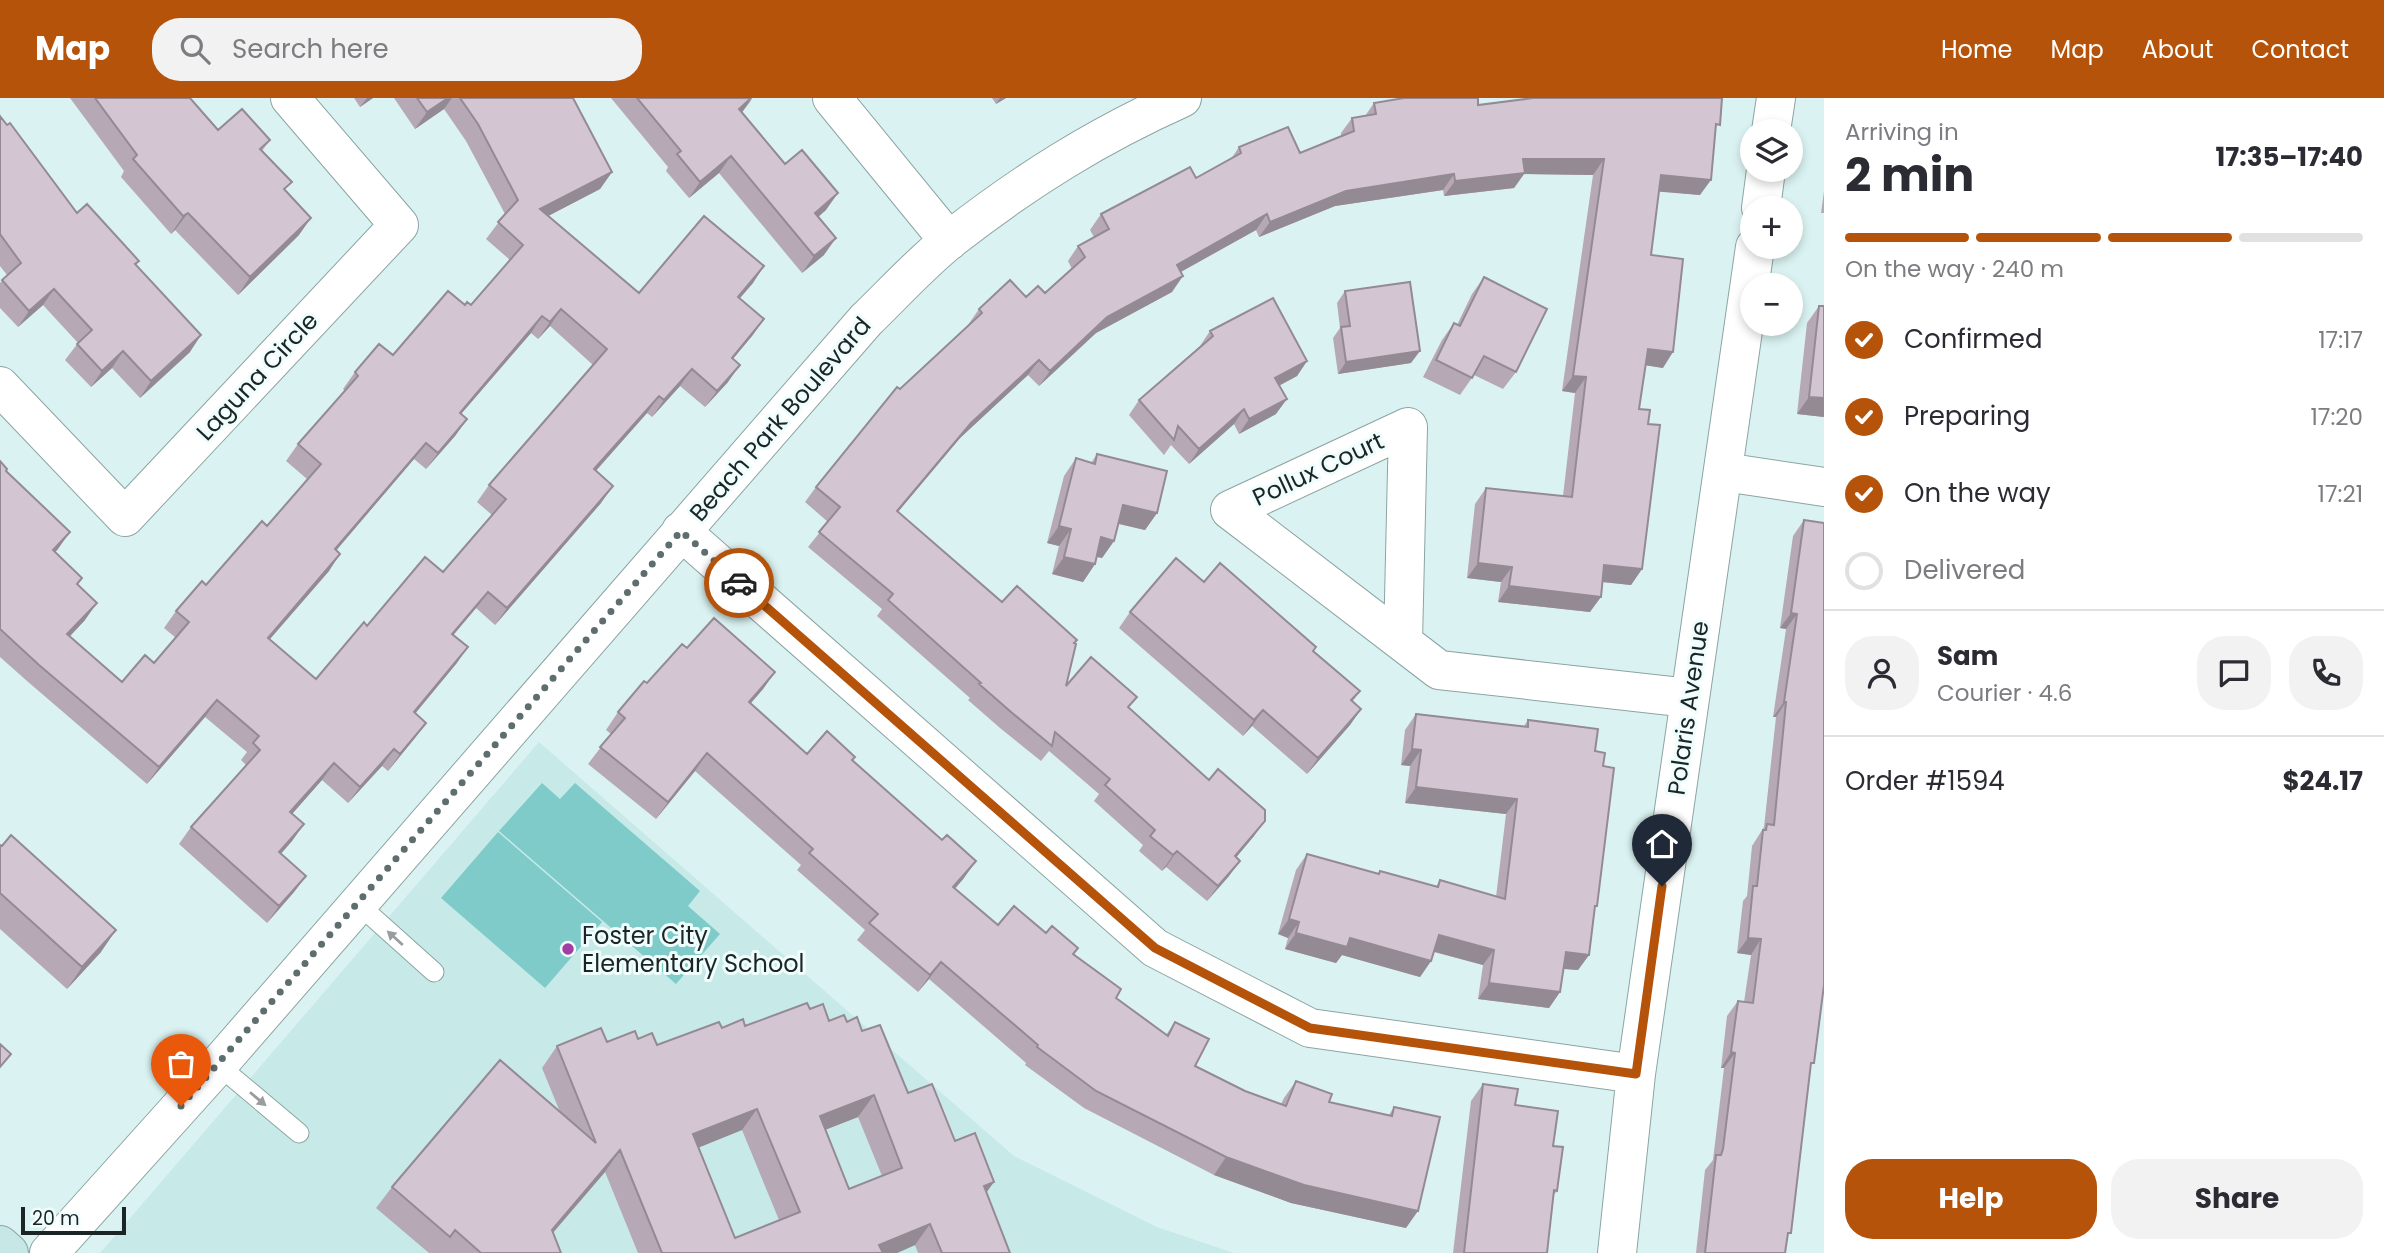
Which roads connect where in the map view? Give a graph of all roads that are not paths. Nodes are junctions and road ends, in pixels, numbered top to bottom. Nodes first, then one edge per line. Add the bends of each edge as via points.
1 (290, 98) edge
2 (832, 98) edge
3 (1182, 98) edge
4 (1776, 98) edge
5 (1773, 119) edge
6 (949, 241) junction
7 (1753, 259) edge
8 (0, 386) edge
9 (1724, 472) junction
10 (1824, 487) edge
11 (681, 531) junction
12 (1403, 642) junction
13 (1689, 698) junction
14 (357, 903) junction
15 (434, 972) dead end
16 (218, 1065) junction
17 (1636, 1074) junction
18 (299, 1133) dead end
19 (0, 1245) edge
20 (9, 1253) edge
21 (49, 1253) edge
22 (1617, 1253) edge

1 - 8 street, Laguna Circle via 399,225 125,517
2 - 6 street
3 - 6 street, Beach Park Boulevard via 1125,123 1030,180
4 - 5 street
6 - 11 street, Beach Park Boulevard via 866,320
7 - 9 street, Polaris Avenue
9 - 10 street
9 - 13 street, Polaris Avenue
11 - 14 street, Beach Park Boulevard
11 - 17 street via 1155,948 1310,1028
12 - 12 street, Pollux Court via 1381,625 1230,510 1408,427
12 - 13 street, Pollux Court via 1439,670
13 - 17 street, Polaris Avenue
15 -> 14 lane
14 - 16 street, Beach Park Boulevard
16 -> 18 lane
16 - 21 street, Beach Park Boulevard
17 - 22 street, Polaris Avenue
19 - 20 street

